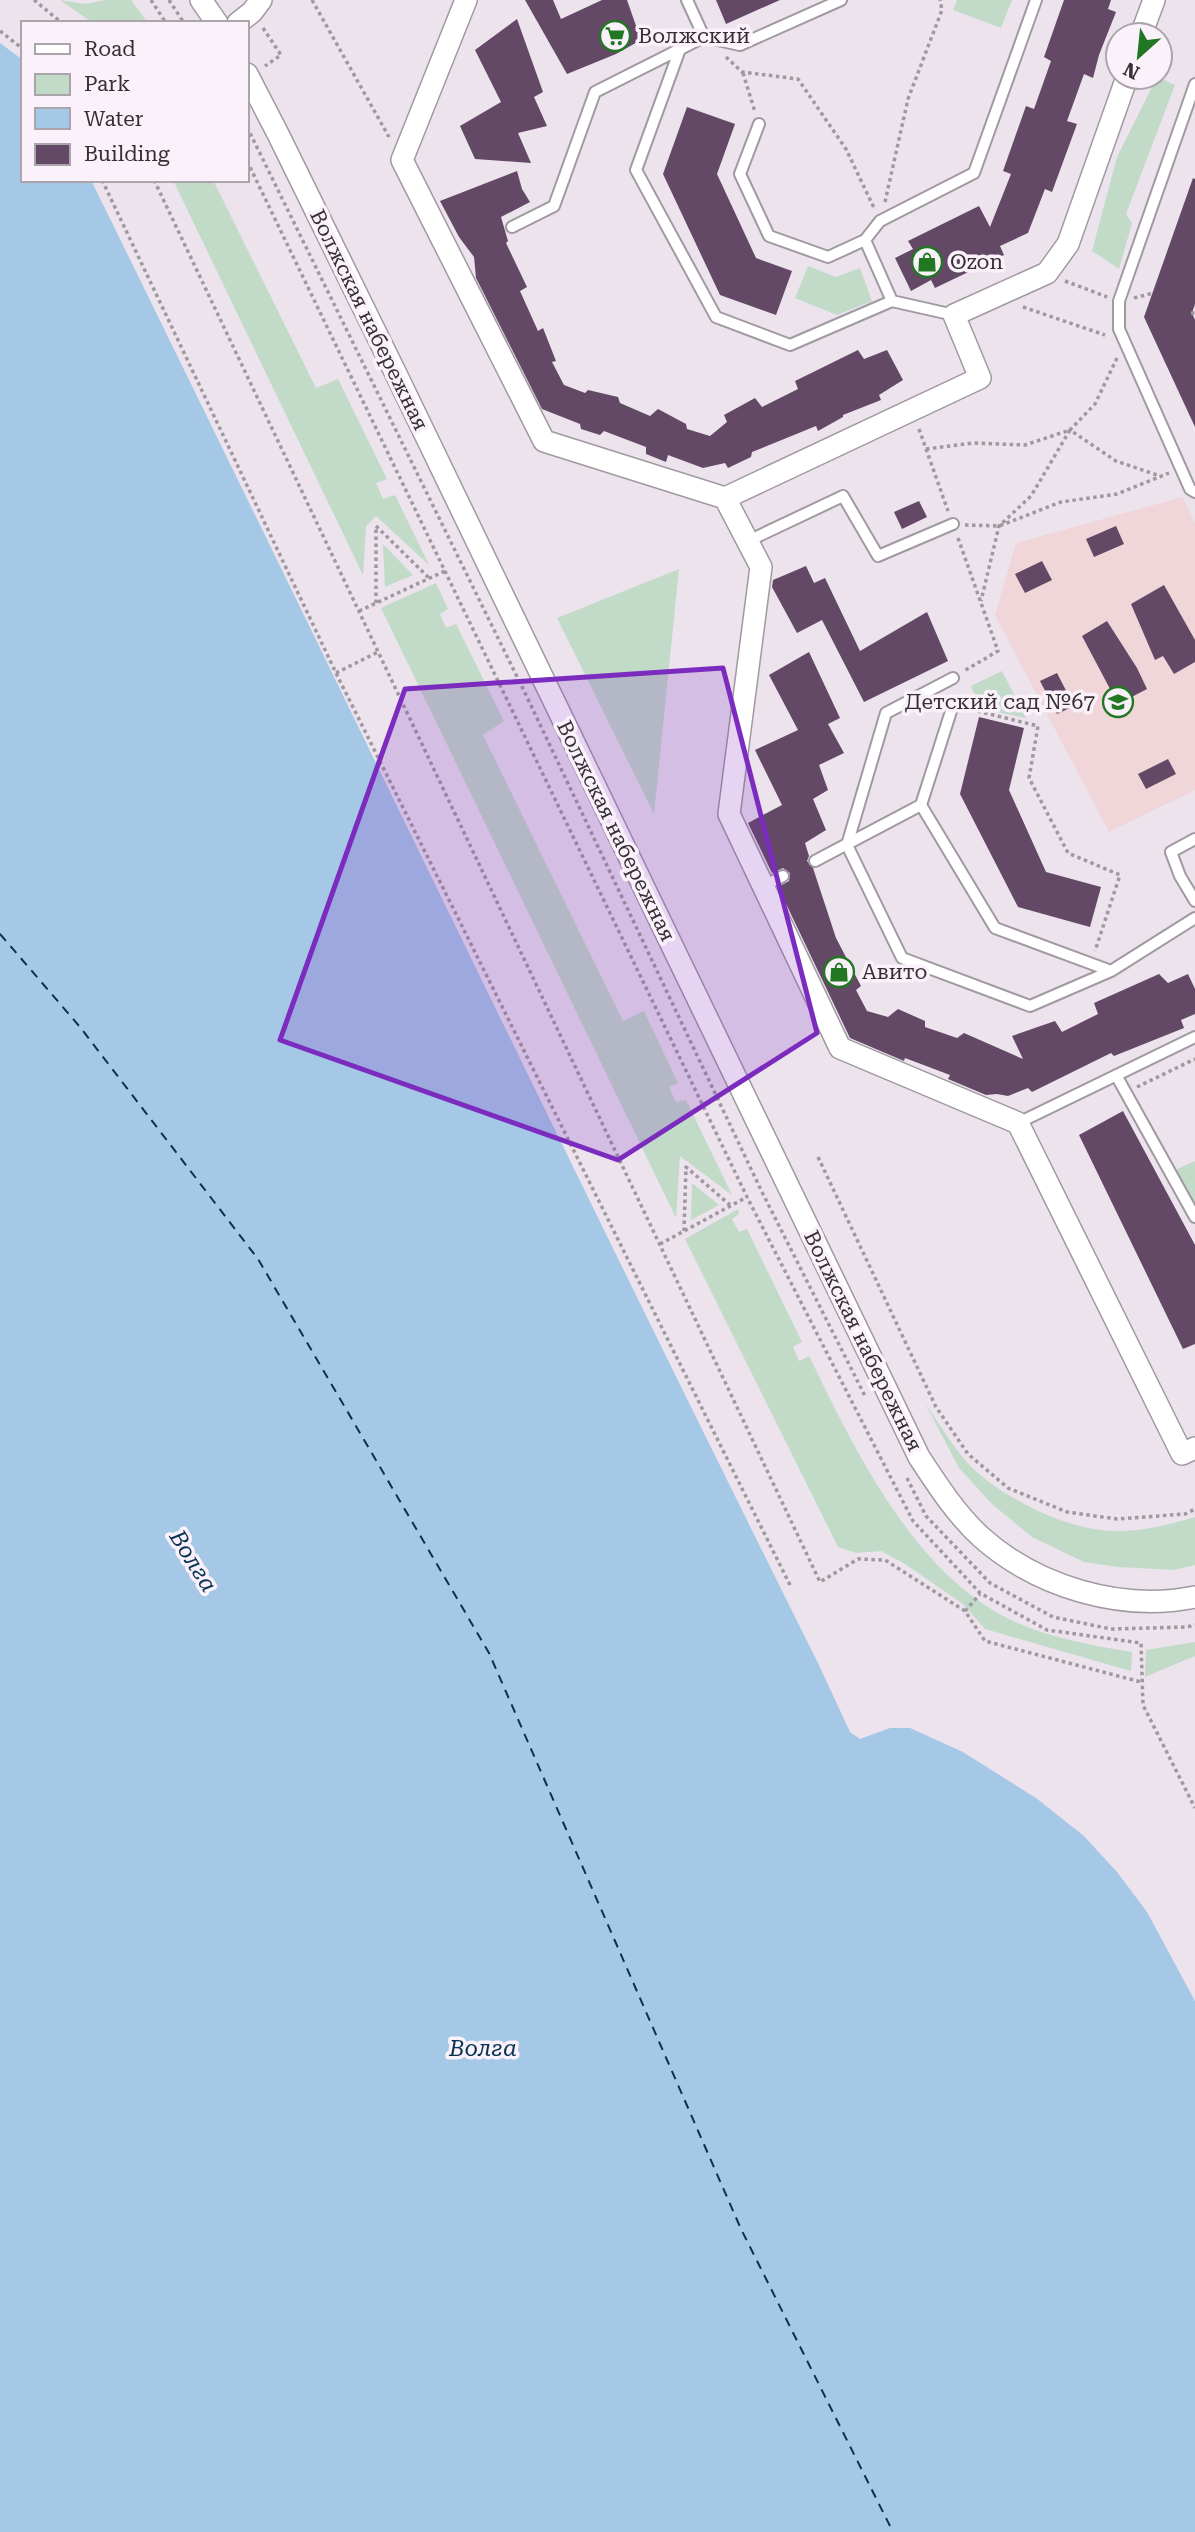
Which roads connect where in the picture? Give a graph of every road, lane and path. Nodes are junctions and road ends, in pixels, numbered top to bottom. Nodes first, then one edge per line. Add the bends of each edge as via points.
1 (34, 0) edge
2 (151, 0) edge
3 (169, 0) edge
4 (201, 0) edge
5 (312, 0) edge
6 (466, 0) edge
7 (687, 0) edge
8 (841, 0) edge
9 (940, 0) edge
10 (1036, 0) edge
11 (1154, 0) edge
12 (250, 12) edge
13 (60, 21) edge
14 (165, 21) edge
15 (183, 21) edge
16 (216, 21) edge
17 (1146, 21) edge
18 (0, 31) edge
19 (704, 37) junction
20 (21, 47) edge
21 (680, 49) junction
22 (742, 72) junction
23 (248, 76) edge
24 (1195, 84) edge
25 (1122, 91) edge
26 (759, 124) joint
27 (402, 160) junction
28 (248, 163) edge
29 (103, 182) edge
30 (155, 182) edge
31 (880, 221) junction
32 (512, 228) dead end
33 (864, 240) junction
34 (1047, 273) junction
35 (1153, 293) dead end
36 (995, 297) junction
37 (892, 301) junction
38 (1119, 302) junction
39 (954, 315) junction
40 (1125, 341) junction
41 (912, 410) junction
42 (1070, 430) junction
43 (926, 449) junction
44 (1181, 468) junction
45 (1160, 476) junction
46 (1193, 485) edge
47 (725, 498) junction
48 (953, 524) junction
49 (999, 526) junction
50 (748, 541) junction
51 (445, 570) junction
52 (429, 578) junction
53 (376, 603) junction
54 (981, 603) junction
55 (359, 611) junction
56 (378, 652) junction
57 (336, 673) junction
58 (953, 678) junction
59 (953, 705) dead end
60 (921, 805) junction
61 (1195, 839) edge
62 (846, 845) junction
63 (816, 861) dead end
64 (783, 876) dead end
65 (762, 887) junction
66 (1195, 901) edge
67 (1195, 918) edge
68 (1091, 963) junction
69 (1111, 971) junction
70 (1195, 1037) edge
71 (1195, 1059) edge
72 (1116, 1075) junction
73 (1126, 1093) junction
74 (1018, 1123) junction
75 (818, 1157) dead end
76 (747, 1197) junction
77 (730, 1205) junction
78 (1195, 1217) edge
79 (684, 1231) junction
80 (659, 1244) junction
81 (1195, 1448) edge
82 (1195, 1509) edge
83 (791, 1587) dead end
84 (980, 1593) junction
85 (1195, 1597) edge
86 (965, 1611) junction
87 (1142, 1682) junction
88 (1195, 1808) edge

1 - 13 path
2 - 14 path
3 - 15 path
4 - 16 street
5 - 27 path
6 - 27 street
7 - 19 lane
8 - 19 lane via 740,45
9 - 31 path via 942,10 908,99
10 - 31 lane via 974,173
11 - 17 street
12 - 23 path via 281,55
18 - 20 path
19 - 21 lane
19 - 22 path
21 - 32 lane via 595,92 554,206
21 - 37 lane via 636,170 716,317 790,345
22 - 26 path
22 - 31 path via 798,79 846,149
23 - 85 street, Волжская набережная via 919,1457 952,1506 982,1537 1051,1582 1093,1595 1142,1601
24 - 38 lane
25 - 34 street via 1068,244
26 - 33 lane via 740,174 769,236 828,257
27 - 47 street via 544,442
28 - 51 path
29 - 57 path
30 - 55 path
31 - 33 lane
33 - 37 lane
34 - 36 street
34 - 38 path
35 - 38 path
36 - 39 street
36 - 40 path
37 - 39 lane
38 - 40 lane via 1119,329
39 - 41 street via 980,378
40 - 42 path via 1095,404
40 - 44 lane
41 - 43 path
41 - 47 street
42 - 43 path via 1025,445 973,443
42 - 45 path via 1116,461
42 - 49 path via 1031,496
43 - 48 path
44 - 45 path
44 - 46 lane
45 - 49 path via 1117,494 1062,502
47 - 50 street
48 - 49 path
48 - 50 lane via 878,556 843,496
48 - 54 path
49 - 54 path
50 - 65 street via 761,567 729,814
51 - 52 path
51 - 76 path
52 - 53 path
52 - 53 path via 376,526
53 - 55 path
54 - 58 path via 998,651
55 - 56 path
56 - 57 path
56 - 80 path
57 - 83 path
58 - 62 lane via 886,713
58 - 68 path via 970,709 1038,726 1029,778 1068,853 1120,875
59 - 60 lane
60 - 62 lane
60 - 68 lane via 995,928
61 - 66 lane via 1171,852
62 - 63 lane
62 - 69 lane via 902,958 1030,1006
64 - 65 lane
65 - 74 street via 841,1048
67 - 69 lane
68 - 69 lane
70 - 72 lane
71 - 73 path
72 - 73 lane
72 - 74 lane
73 - 78 lane
74 - 81 street via 1182,1454
75 - 82 path via 936,1407 968,1454 1008,1488 1067,1512 1117,1519 1185,1514
76 - 77 path
76 - 84 path via 913,1521
77 - 79 path
77 - 79 path via 686,1167
79 - 80 path
80 - 86 path via 820,1582 858,1559 885,1560
84 - 86 path
84 - 87 path via 1048,1630 1141,1643
86 - 87 path via 985,1642
87 - 88 path via 1143,1705

